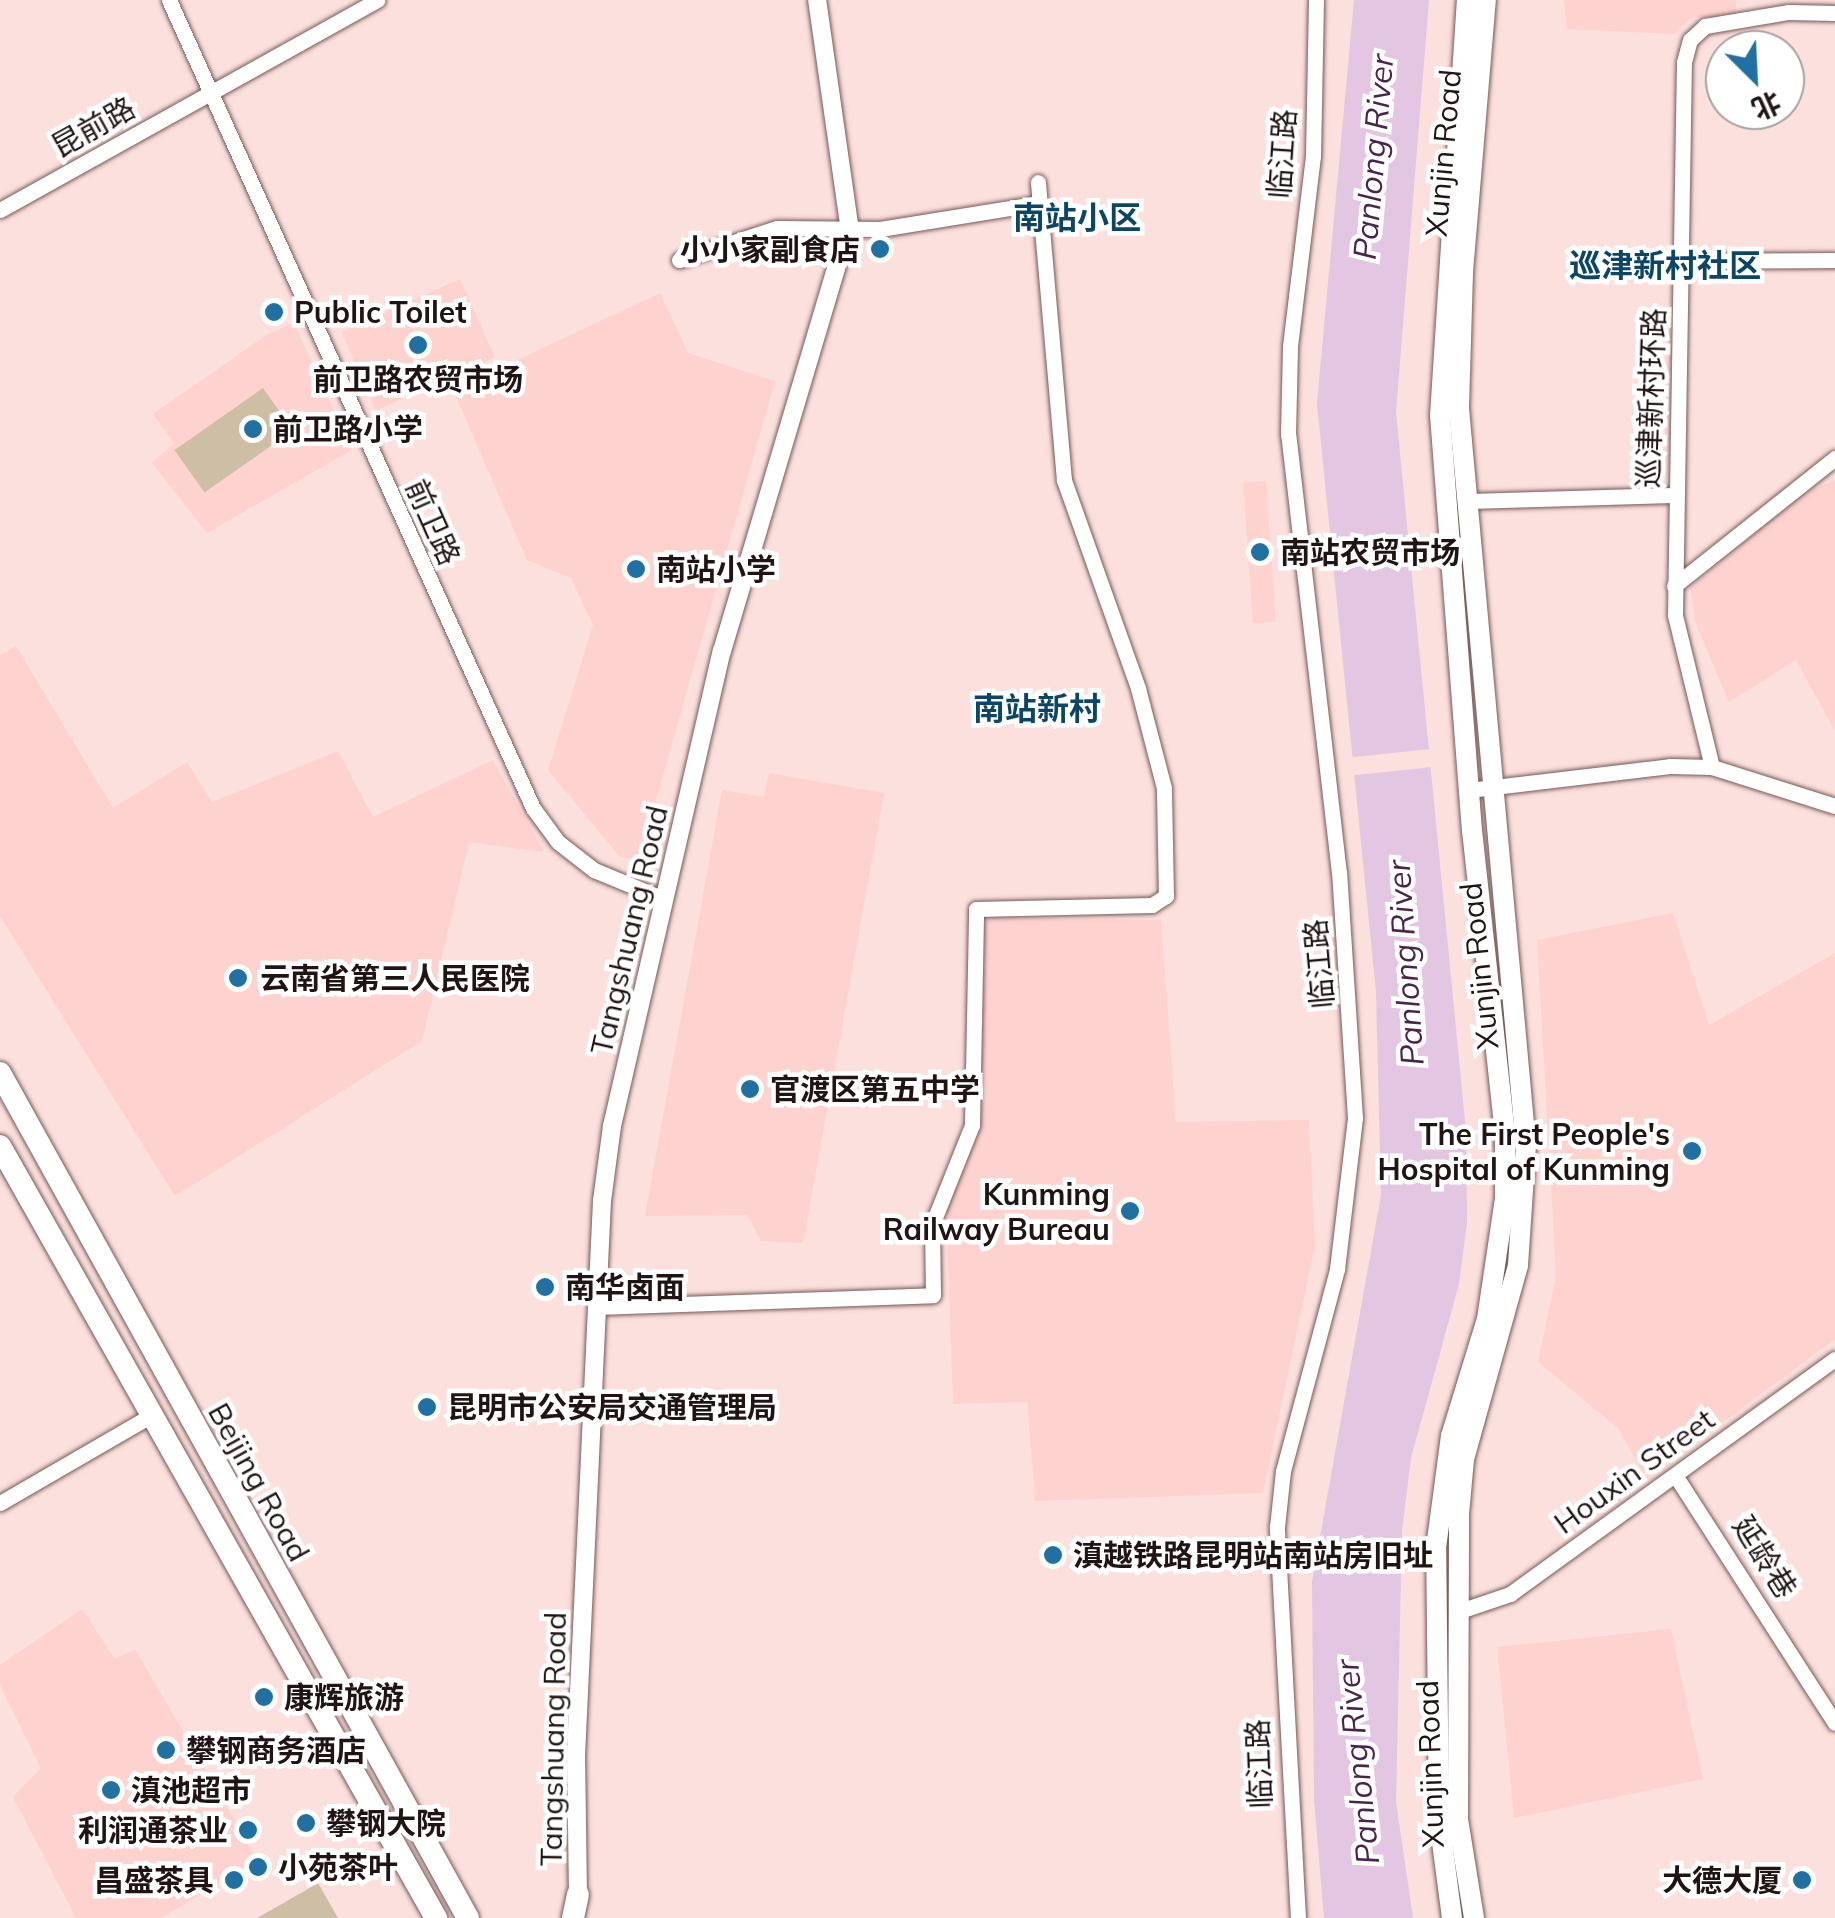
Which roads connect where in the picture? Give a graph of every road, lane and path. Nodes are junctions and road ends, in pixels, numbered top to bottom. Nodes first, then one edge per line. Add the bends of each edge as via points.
1 (169, 0) edge
2 (378, 0) edge
3 (818, 0) edge
4 (1316, 0) edge
5 (1466, 0) edge
6 (1486, 0) edge
7 (1835, 14) edge
8 (212, 92) junction
9 (1038, 182) dead end
10 (1040, 203) junction
11 (0, 210) edge
12 (849, 224) junction
13 (678, 260) dead end
14 (1684, 260) junction
15 (1835, 260) edge
16 (1835, 458) edge
17 (1674, 495) junction
18 (1468, 501) junction
19 (1674, 586) junction
20 (1712, 767) junction
21 (1480, 789) junction
22 (1835, 806) edge
23 (664, 899) junction
24 (0, 1073) edge
25 (2, 1157) edge
26 (596, 1307) junction
27 (1835, 1359) edge
28 (150, 1416) junction
29 (1676, 1475) junction
30 (0, 1503) edge
31 (1457, 1612) junction
32 (1835, 1724) edge
33 (576, 1910) edge
34 (467, 1912) edge
35 (436, 1918) edge
36 (1298, 1918) edge
37 (1452, 1918) edge
38 (1474, 1918) edge

1 - 8 street, 前卫路
2 - 8 street, 昆前路
3 - 12 street, Tangshuang Road
4 - 36 street, 临江路 via 1312,156 1290,346 1288,435 1339,873 1355,1118 1337,1269 1283,1471 1276,1527
5 - 21 main road, Xunjin Road via 1440,374
6 - 18 main road, Xunjin Road via 1459,351
7 - 14 street, 巡津新村环路 via 1744,17 1706,26 1690,40 1684,62
8 - 11 street, 昆前路
8 - 23 street, 前卫路 via 533,808 558,842 594,870
9 - 10 street
10 - 12 street via 880,229
10 - 26 street via 1064,480 1138,688 1164,788 1166,896 1152,905 976,909 972,1125 932,1225 934,1295
12 - 13 street via 777,228
12 - 23 street, Tangshuang Road via 722,651
14 - 15 street
14 - 17 street, 巡津新村环路
16 - 19 street
17 - 18 street
17 - 19 street, 巡津新村环路
18 - 21 main road, Xunjin Road
19 - 20 street, 巡津新村环路
20 - 21 street
20 - 22 street
21 - 31 main road, Xunjin Road via 1522,1078 1524,1207 1506,1320 1464,1459
21 - 37 main road, Xunjin Road via 1505,1198 1487,1319 1451,1436 1436,1548 1438,1819
23 - 26 street, Tangshuang Road via 612,1126
24 - 34 main road, Beijing Road
25 - 28 main road
26 - 33 street, Tangshuang Road via 576,1756
27 - 29 street, Houxin Street
28 - 30 street
28 - 35 main road
29 - 31 street, Houxin Street via 1510,1594
29 - 32 street, 延龄巷
31 - 38 main road, Xunjin Road via 1458,1819

